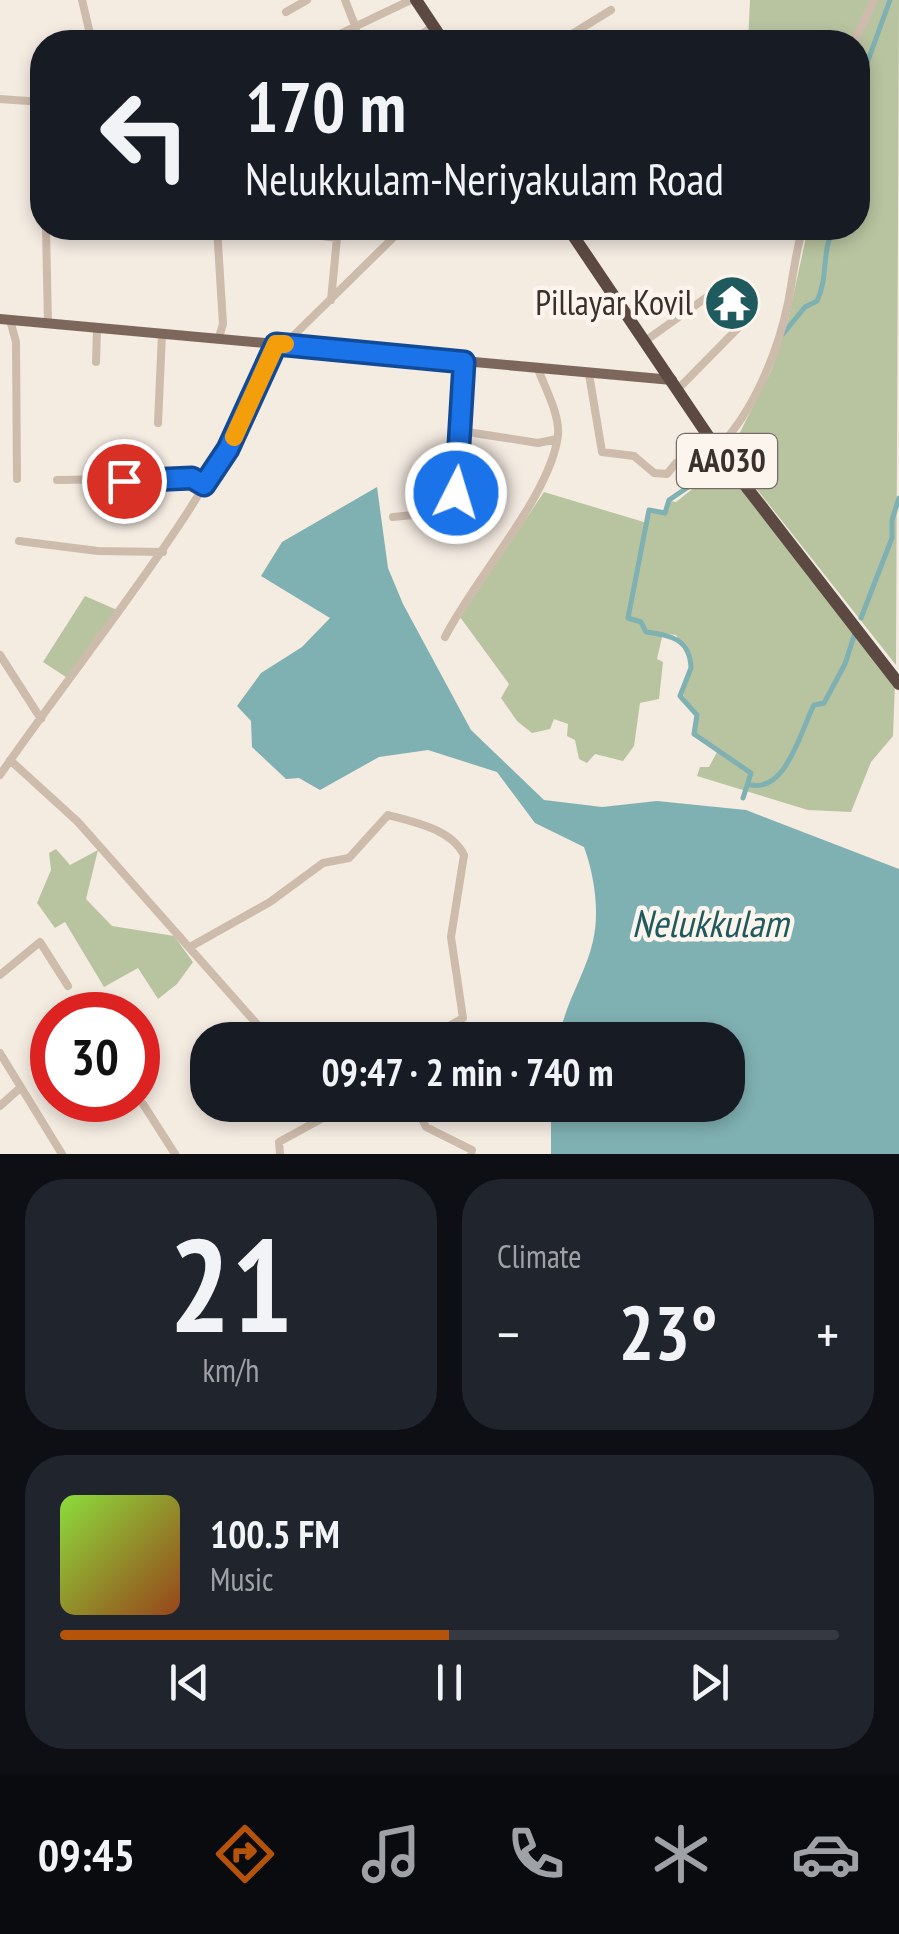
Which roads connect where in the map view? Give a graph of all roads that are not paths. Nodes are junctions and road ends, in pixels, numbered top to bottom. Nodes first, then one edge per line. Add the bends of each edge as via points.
1 (82, 0) edge
2 (307, 0) edge
3 (345, 0) edge
4 (874, 0) edge
5 (417, 1) edge
6 (611, 10) dead end
7 (286, 12) dead end
8 (434, 26) junction
9 (356, 28) junction
10 (89, 30) edge
11 (351, 30) edge
12 (428, 30) edge
13 (436, 30) edge
14 (578, 30) edge
15 (860, 30) edge
16 (0, 99) edge
17 (30, 101) edge
18 (46, 240) edge
19 (218, 240) edge
20 (337, 240) edge
21 (391, 240) edge
22 (576, 240) edge
23 (800, 240) edge
24 (708, 297) dead end
25 (331, 300) junction
26 (748, 318) dead end
27 (5, 320) edge
28 (48, 324) junction
29 (97, 328) junction
30 (162, 334) junction
31 (218, 338) junction
32 (645, 341) junction
33 (281, 344) junction
34 (96, 362) dead end
35 (464, 362) junction
36 (538, 369) junction
37 (589, 374) junction
38 (675, 385) junction
39 (158, 423) dead end
40 (461, 431) junction
41 (557, 438) junction
42 (719, 450) junction
43 (17, 479) dead end
44 (57, 480) dead end
45 (204, 485) junction
46 (393, 516) dead end
47 (19, 542) dead end
48 (163, 552) junction
49 (445, 637) dead end
50 (0, 656) edge
51 (899, 684) edge
52 (41, 719) junction
53 (10, 760) junction
54 (0, 775) edge
55 (190, 947) junction
56 (0, 975) edge
57 (68, 986) dead end
58 (255, 1022) edge
59 (456, 1022) edge
60 (0, 1053) edge
61 (20, 1088) junction
62 (0, 1106) edge
63 (155, 1122) edge
64 (315, 1122) edge
65 (424, 1122) edge
66 (61, 1154) edge
67 (175, 1154) edge
68 (280, 1154) edge
69 (471, 1154) edge

1 - 10 street
2 - 7 street
3 - 9 street
4 - 15 street
5 - 8 highway
5 - 9 street
6 - 14 street
8 - 12 street
8 - 13 highway
9 - 11 street
16 - 17 street
18 - 28 street
19 - 31 street via 223,324
20 - 25 street
21 - 25 street
22 - 32 highway, AA030
23 - 42 street via 770,358
24 - 32 street
25 - 33 street
26 - 38 street
27 - 28 main road
27 - 43 street via 16,357
28 - 29 main road
29 - 30 main road
29 - 34 street
30 - 31 main road
30 - 39 street
31 - 33 main road
32 - 38 highway, AA030
33 - 35 main road
33 - 45 street
35 - 36 main road
35 - 40 street
36 - 37 main road
36 - 41 street
37 - 38 main road
37 - 42 street via 602,452 634,456 654,473 667,474 676,464
38 - 42 highway, AA030
40 - 41 street via 538,443
40 - 46 street via 456,493 413,515
41 - 49 street via 536,496 478,576
42 - 51 highway, AA030
44 - 45 street via 192,478
45 - 48 street
47 - 48 street
48 - 52 street
50 - 52 street
52 - 53 street
53 - 54 street
53 - 55 street via 78,822
55 - 58 street
55 - 59 street via 270,902 323,862 349,858 388,815 450,837 464,855 451,937 463,1018
56 - 57 street via 40,942
60 - 61 street
61 - 62 street
61 - 66 street
63 - 67 street
64 - 68 street via 279,1142
65 - 69 street

